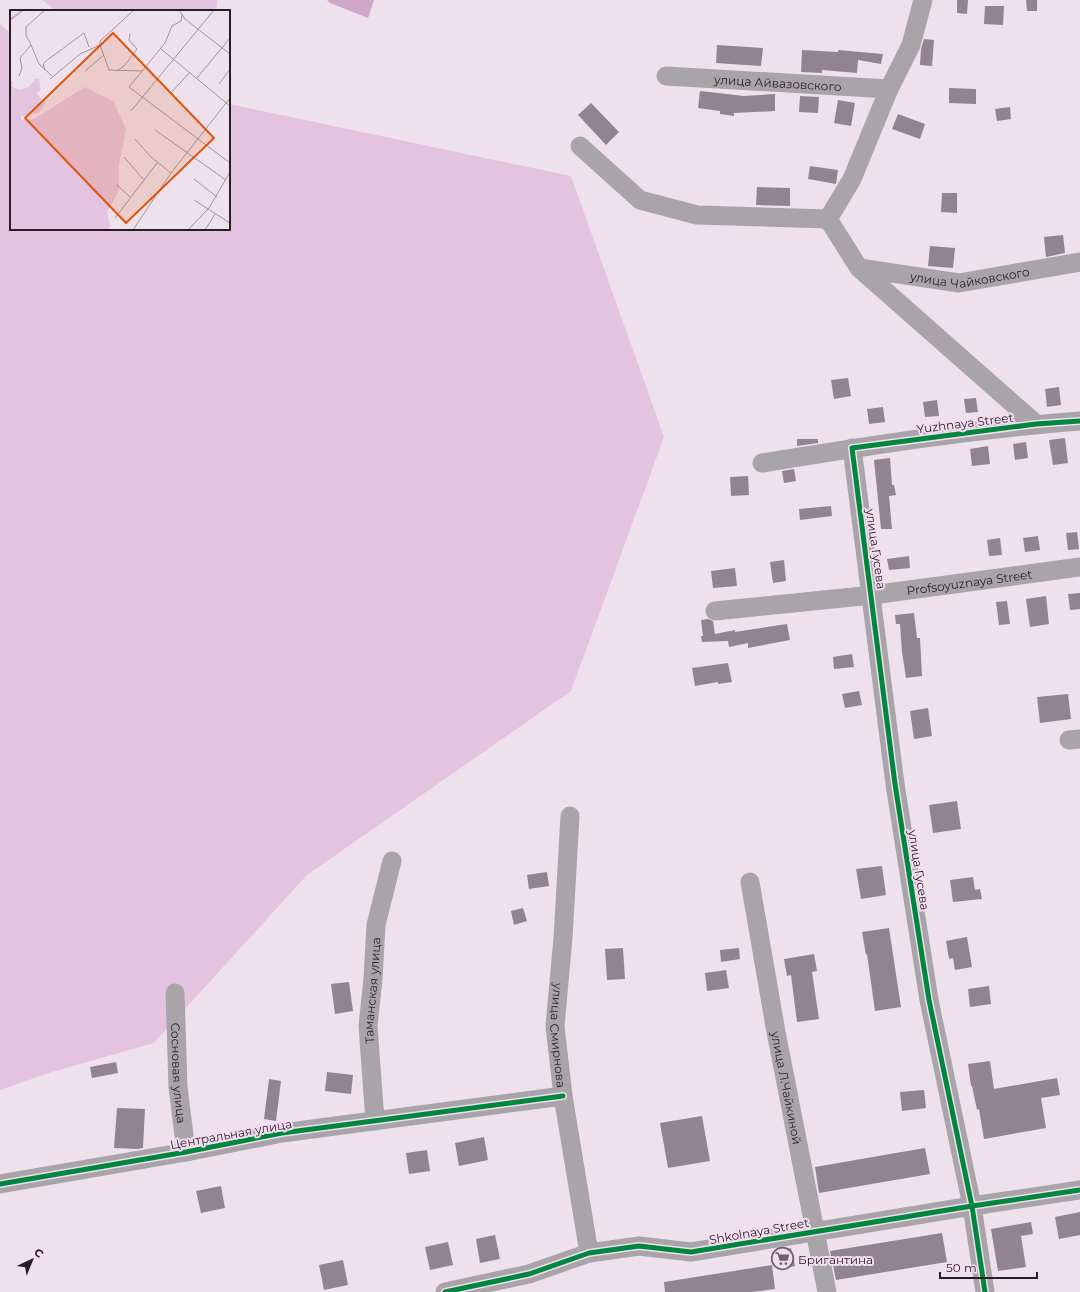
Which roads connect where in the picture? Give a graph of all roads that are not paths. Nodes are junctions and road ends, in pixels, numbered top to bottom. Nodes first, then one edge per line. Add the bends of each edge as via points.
1 (923, 0) edge
2 (666, 76) dead end
3 (889, 89) junction
4 (580, 146) dead end
5 (828, 219) junction
6 (1080, 262) edge
7 (859, 268) junction
8 (1080, 421) edge
9 (1036, 424) junction
10 (852, 448) junction
11 (762, 463) dead end
12 (1080, 567) edge
13 (872, 595) junction
14 (714, 611) dead end
15 (570, 816) dead end
16 (392, 861) dead end
17 (750, 882) dead end
18 (175, 993) dead end
19 (562, 1096) junction
20 (375, 1121) junction
21 (186, 1152) junction
22 (0, 1184) edge
23 (1078, 1187) edge
24 (972, 1206) junction
25 (815, 1231) junction
26 (589, 1253) junction
27 (445, 1292) edge
28 (827, 1292) edge
29 (985, 1292) edge

1 - 3 street via 911,45
2 - 3 street, улица Айвазовского
3 - 5 street via 852,179
4 - 5 street via 640,200 697,215
5 - 7 street
6 - 7 street, улица Чайковского via 960,283
7 - 9 street
8 - 9 street, Yuzhnaya Street
9 - 10 street, Yuzhnaya Street
10 - 11 street, Yuzhnaya Street
10 - 13 street, улица Гусева
12 - 13 street, Profsoyuznaya Street
13 - 14 street, Profsoyuznaya Street
13 - 24 street, улица Гусева via 895,784 929,1000
15 - 19 street, улица Смирнова via 555,1026
16 - 20 street, Таманская улица via 376,925 368,1026
17 - 25 street, улица Л.Чайкиной
18 - 21 street, Сосновая улица via 178,1086
19 - 20 street, Центральная улица
19 - 26 street, улица Смирнова
20 - 21 street, Центральная улица via 282,1134
21 - 22 street, Центральная улица
23 - 24 street, Shkolnaya Street
24 - 25 street, Shkolnaya Street
24 - 29 street, улица Гусева
25 - 26 street, Shkolnaya Street via 691,1252 639,1246
25 - 28 street, улица Л.Чайкиной
26 - 27 street, Shkolnaya Street via 529,1274

